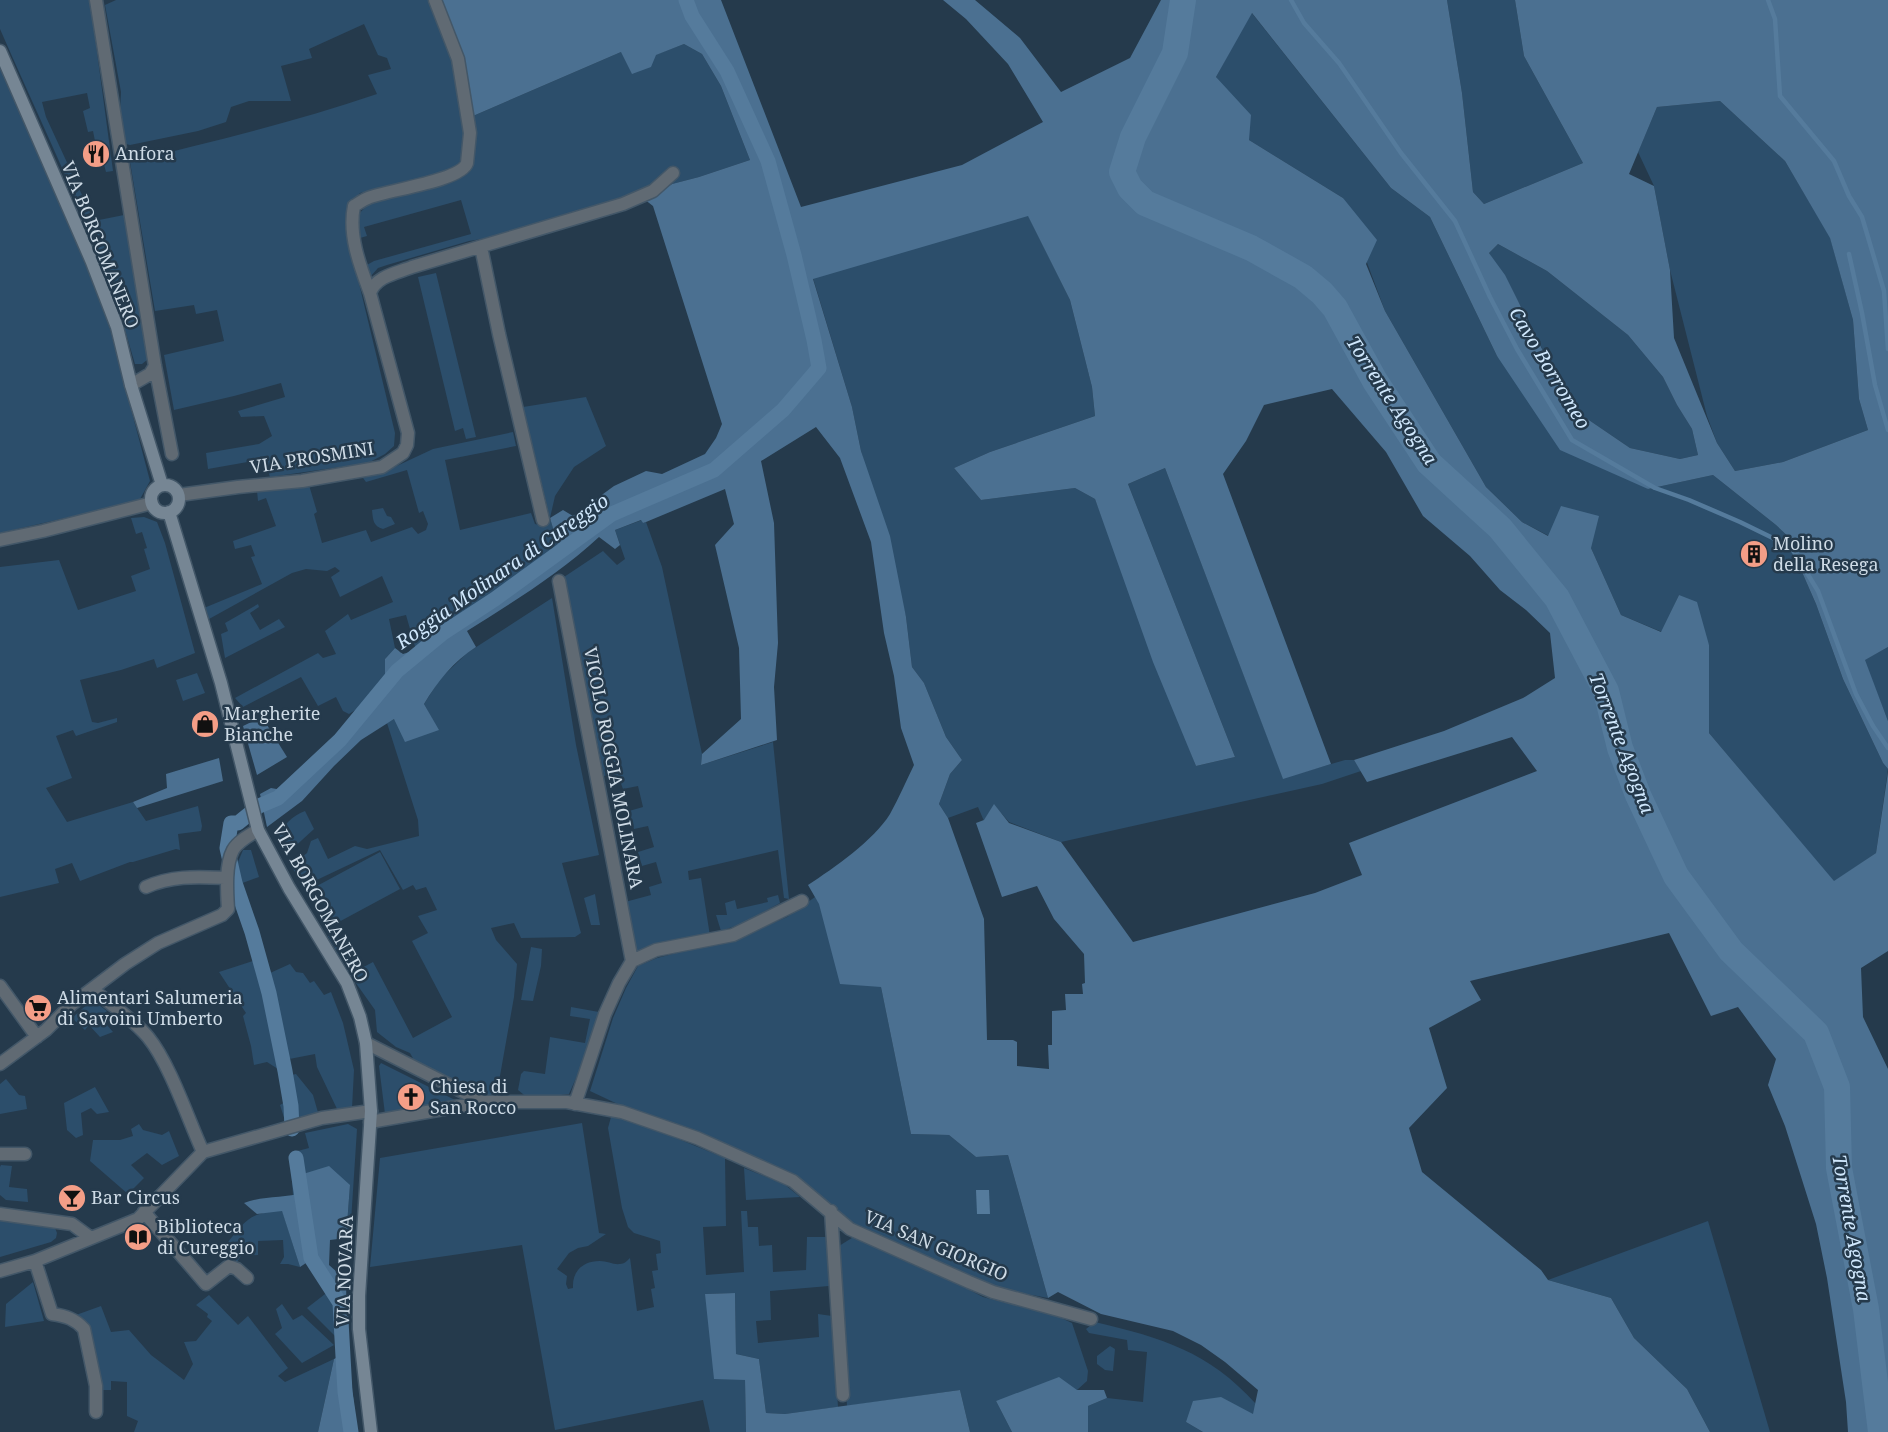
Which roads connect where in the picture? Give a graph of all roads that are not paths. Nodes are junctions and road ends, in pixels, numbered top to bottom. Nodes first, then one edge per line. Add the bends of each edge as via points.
1 (96, 0) edge
2 (434, 0) edge
3 (0, 51) edge
4 (673, 173) dead end
5 (481, 247) junction
6 (370, 293) junction
7 (155, 366) junction
8 (131, 385) junction
9 (172, 454) dead end
10 (162, 485) junction
11 (178, 495) junction
12 (152, 503) junction
13 (169, 512) junction
14 (543, 520) dead end
15 (0, 540) edge
16 (558, 581) dead end
17 (255, 819) junction
18 (228, 874) junction
19 (146, 887) dead end
20 (802, 900) dead end
21 (632, 961) junction
22 (0, 986) edge
23 (92, 989) junction
24 (37, 1037) junction
25 (366, 1042) junction
26 (0, 1064) edge
27 (483, 1102) junction
28 (576, 1104) junction
29 (370, 1117) junction
30 (203, 1152) junction
31 (0, 1154) edge
32 (25, 1154) dead end
33 (831, 1211) junction
34 (0, 1214) edge
35 (141, 1216) junction
36 (91, 1238) junction
37 (35, 1261) junction
38 (0, 1271) edge
39 (247, 1278) dead end
40 (1091, 1319) dead end
41 (844, 1395) dead end
42 (96, 1412) dead end
43 (371, 1432) edge

1 - 7 street
2 - 6 street, VIA PROSMINI via 458,59 470,132 468,163 466,168 449,177 368,198 354,206 351,220 354,238
3 - 8 main road, VIA BORGOMANERO via 92,262 117,327
4 - 5 street via 653,191 623,204
5 - 6 street via 380,280
5 - 14 street
6 - 11 street, VIA PROSMINI via 408,433 407,445 402,452 382,467 360,472 302,482
7 - 8 street via 150,374
7 - 9 street
8 - 10 main road, VIA BORGOMANERO
10 - 11 main road via 171,486
10 - 12 main road via 154,490
11 - 13 main road via 178,503
12 - 13 main road via 157,510
12 - 15 street
13 - 17 main road, VIA BORGOMANERO via 221,683
16 - 21 street, VICOLO ROGGIA MOLINARA
17 - 18 street via 234,849
17 - 25 main road, VIA BORGOMANERO via 290,888 347,983
18 - 19 street via 162,880
18 - 23 street via 228,909 222,915 158,943
20 - 21 street via 733,935 656,950
21 - 28 street via 604,1014
22 - 24 street
23 - 24 street
23 - 30 street via 147,1036 154,1046
24 - 26 street
25 - 27 street
25 - 29 main road, VIA BORGOMANERO
27 - 28 street, VIA SAN GIORGIO
27 - 29 street
28 - 33 street, VIA SAN GIORGIO via 622,1112 697,1138 793,1181
29 - 30 street via 322,1118
29 - 43 main road, VIA NOVARA via 359,1329
30 - 35 street
31 - 32 street
33 - 40 street, VIA SAN GIORGIO via 850,1229 993,1292
33 - 41 street
34 - 36 street via 72,1224
35 - 36 street
35 - 39 street via 206,1284 229,1266
36 - 37 street
37 - 38 street
37 - 42 street via 52,1314 69,1317 84,1329 96,1386

